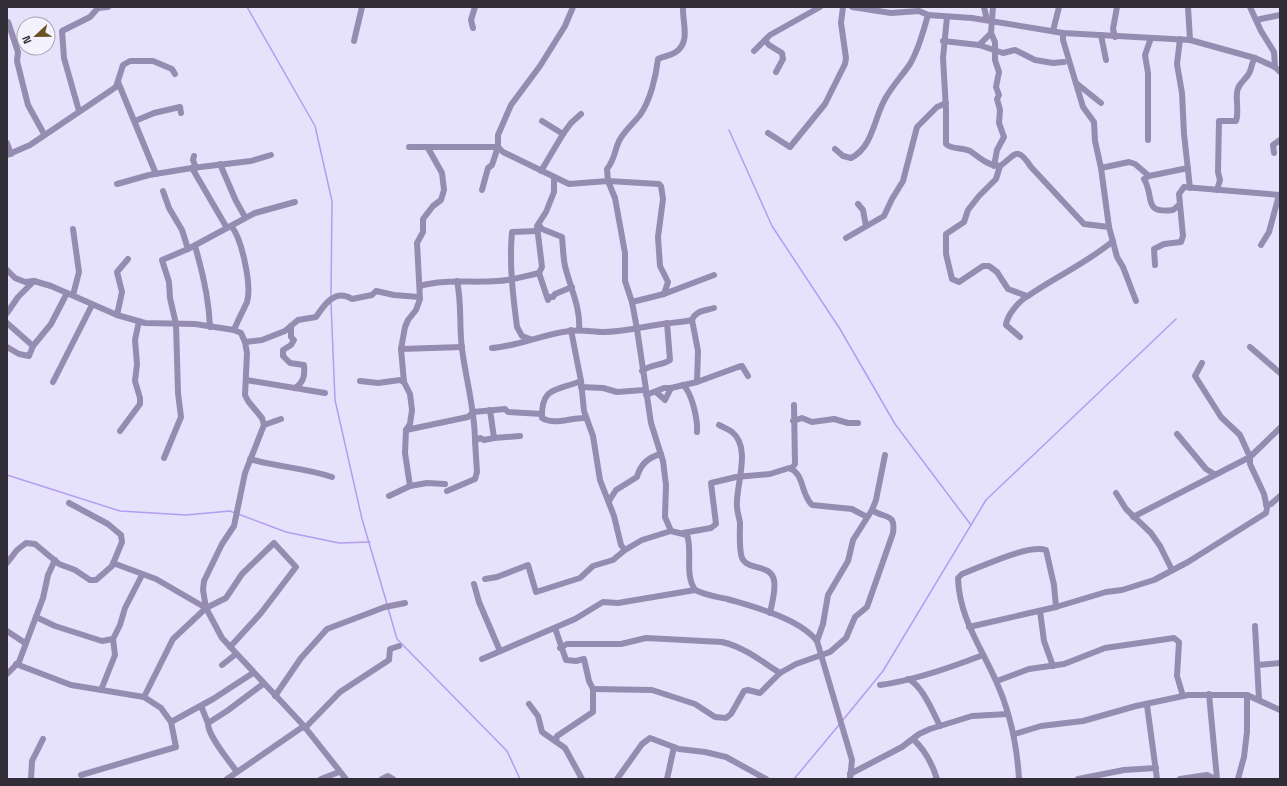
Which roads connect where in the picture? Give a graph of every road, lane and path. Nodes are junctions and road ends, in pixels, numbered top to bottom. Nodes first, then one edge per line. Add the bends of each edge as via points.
1 (108, 7) edge
2 (362, 7) edge
3 (475, 7) edge
4 (573, 7) edge
5 (683, 7) edge
6 (820, 7) edge
7 (843, 7) edge
8 (852, 7) edge
9 (984, 7) edge
10 (993, 7) edge
11 (1059, 7) edge
12 (1117, 7) edge
13 (1188, 7) edge
14 (1250, 7) edge
15 (918, 9) edge
16 (928, 15) junction
17 (1280, 15) edge
18 (947, 17) junction
19 (1256, 20) junction
20 (990, 21) junction
21 (8, 22) dead end
22 (473, 28) dead end
23 (1053, 31) junction
24 (991, 33) junction
25 (1063, 33) junction
26 (1101, 35) junction
27 (1115, 37) junction
28 (1151, 38) junction
29 (1180, 39) junction
30 (765, 40) junction
31 (1190, 40) junction
32 (354, 41) dead end
33 (943, 41) junction
34 (980, 45) junction
35 (754, 50) dead end
36 (994, 51) junction
37 (1255, 58) junction
38 (1106, 60) dead end
39 (1064, 62) dead end
40 (1278, 69) edge
41 (776, 72) dead end
42 (174, 74) dead end
43 (118, 82) junction
44 (1075, 83) junction
45 (946, 103) junction
46 (1101, 103) dead end
47 (78, 110) junction
48 (181, 113) dead end
49 (581, 114) dead end
50 (135, 120) junction
51 (542, 120) dead end
52 (768, 133) dead end
53 (44, 134) junction
54 (563, 134) junction
55 (1148, 140) dead end
56 (1280, 140) edge
57 (7, 143) edge
58 (409, 147) dead end
59 (498, 147) junction
60 (428, 148) junction
61 (835, 149) dead end
62 (1274, 153) dead end
63 (9, 155) edge
64 (272, 155) dead end
65 (194, 156) dead end
66 (220, 164) junction
67 (997, 166) junction
68 (194, 168) junction
69 (1101, 168) junction
70 (1188, 168) junction
71 (541, 171) junction
72 (156, 174) junction
73 (1149, 176) junction
74 (554, 178) junction
75 (608, 181) junction
76 (117, 184) dead end
77 (1190, 188) junction
78 (482, 190) dead end
79 (1216, 190) junction
80 (163, 191) dead end
81 (1280, 195) edge
82 (295, 202) dead end
83 (858, 204) dead end
84 (1179, 205) junction
85 (245, 217) junction
86 (539, 224) junction
87 (866, 226) junction
88 (230, 227) junction
89 (1108, 227) junction
90 (73, 229) dead end
91 (537, 231) junction
92 (846, 238) dead end
93 (1113, 241) junction
94 (1261, 245) dead end
95 (195, 246) junction
96 (188, 249) junction
97 (128, 259) dead end
98 (1155, 265) dead end
99 (7, 270) edge
100 (539, 273) junction
101 (714, 274) dead end
102 (512, 280) junction
103 (34, 281) junction
104 (457, 281) junction
105 (420, 286) junction
106 (572, 286) junction
107 (70, 294) junction
108 (664, 294) junction
109 (1027, 296) junction
110 (419, 297) junction
111 (1136, 301) dead end
112 (632, 302) junction
113 (92, 305) junction
114 (714, 308) dead end
115 (7, 313) edge
116 (117, 315) junction
117 (692, 320) junction
118 (139, 321) junction
119 (7, 323) edge
120 (667, 323) junction
121 (176, 324) junction
122 (291, 326) junction
123 (210, 327) junction
124 (637, 329) junction
125 (234, 330) junction
126 (570, 330) junction
127 (579, 330) junction
128 (1020, 337) dead end
129 (530, 339) junction
130 (245, 342) junction
131 (33, 346) junction
132 (7, 347) edge
133 (462, 347) junction
134 (1250, 347) dead end
135 (492, 348) dead end
136 (400, 349) junction
137 (1202, 363) dead end
138 (642, 371) junction
139 (1280, 372) edge
140 (748, 376) dead end
141 (246, 380) junction
142 (360, 381) dead end
143 (54, 382) dead end
144 (404, 382) junction
145 (697, 382) junction
146 (581, 384) junction
147 (683, 385) junction
148 (295, 388) junction
149 (671, 388) junction
150 (645, 392) junction
151 (656, 392) junction
152 (325, 393) dead end
153 (794, 405) dead end
154 (490, 410) junction
155 (473, 412) junction
156 (542, 414) junction
157 (586, 418) junction
158 (281, 419) dead end
159 (793, 421) junction
160 (858, 422) dead end
161 (264, 425) junction
162 (719, 425) dead end
163 (1280, 428) edge
164 (406, 430) junction
165 (120, 431) dead end
166 (697, 432) dead end
167 (1177, 434) dead end
168 (520, 436) dead end
169 (494, 438) junction
170 (475, 442) junction
171 (660, 454) junction
172 (885, 455) dead end
173 (1250, 457) junction
174 (164, 458) dead end
175 (250, 460) junction
176 (791, 469) junction
177 (1214, 474) junction
178 (332, 477) dead end
179 (742, 477) junction
180 (445, 484) dead end
181 (410, 486) junction
182 (447, 491) dead end
183 (1116, 493) dead end
184 (389, 496) dead end
185 (1280, 496) edge
186 (609, 501) junction
187 (69, 503) dead end
188 (1266, 505) junction
189 (872, 510) junction
190 (867, 517) junction
191 (1133, 518) junction
192 (670, 531) junction
193 (682, 533) junction
194 (625, 550) junction
195 (55, 560) junction
196 (7, 563) edge
197 (113, 563) junction
198 (1172, 570) junction
199 (142, 575) junction
200 (485, 579) dead end
201 (474, 584) dead end
202 (695, 590) junction
203 (405, 603) dead end
204 (1056, 607) junction
205 (206, 608) junction
206 (1040, 611) junction
207 (770, 613) junction
208 (36, 617) junction
209 (1255, 626) dead end
210 (969, 627) junction
211 (555, 628) junction
212 (7, 631) edge
213 (113, 639) junction
214 (817, 641) junction
215 (25, 643) junction
216 (399, 646) dead end
217 (230, 647) junction
218 (560, 648) junction
219 (500, 651) junction
220 (236, 654) junction
221 (821, 654) junction
222 (982, 655) junction
223 (482, 659) dead end
224 (1280, 663) edge
225 (16, 664) junction
226 (222, 665) dead end
227 (1258, 665) junction
228 (1053, 666) junction
229 (253, 673) junction
230 (780, 673) junction
231 (7, 674) edge
232 (908, 679) junction
233 (997, 681) junction
234 (263, 684) junction
235 (880, 685) dead end
236 (593, 689) junction
237 (101, 690) junction
238 (1208, 694) junction
239 (1247, 695) junction
240 (275, 696) junction
241 (1183, 696) junction
242 (144, 697) junction
243 (1259, 700) junction
244 (529, 704) dead end
245 (1147, 704) junction
246 (201, 706) junction
247 (1280, 710) edge
248 (1008, 714) junction
249 (171, 722) junction
250 (208, 723) junction
251 (940, 726) junction
252 (304, 727) junction
253 (1015, 734) junction
254 (43, 739) dead end
255 (913, 739) junction
256 (556, 741) junction
257 (674, 747) junction
258 (1156, 768) junction
259 (339, 772) junction
260 (81, 775) dead end
261 (237, 775) edge
262 (850, 777) edge
263 (32, 779) edge
264 (227, 779) edge
265 (321, 779) edge
266 (346, 779) edge
267 (382, 779) edge
268 (393, 779) edge
269 (581, 779) edge
270 (617, 779) edge
271 (667, 779) edge
272 (766, 779) edge
273 (937, 779) edge
274 (1019, 779) edge
275 (1078, 779) edge
276 (1157, 779) edge
277 (1180, 779) edge
278 (1216, 779) edge
279 (1238, 779) edge

1 - 47 street via 98,8 90,17 62,31 64,58
2 - 32 street
3 - 22 street via 470,20
4 - 59 street via 565,26 540,66 511,105 498,135
5 - 75 street via 684,43 678,51 658,60 656,76 646,105 618,142 613,162 607,169
6 - 30 street
7 - 52 street via 841,23 845,64 825,104 790,147
8 - 15 street via 891,13
9 - 20 street
10 - 20 street
11 - 23 street
12 - 27 street via 1113,28
13 - 31 street
14 - 19 street
15 - 16 street
16 - 18 street
16 - 61 street via 910,64 884,100 862,150 851,158 843,156
17 - 19 street
18 - 20 street
18 - 33 street
19 - 40 street via 1274,52
20 - 23 street
20 - 24 street
21 - 53 street via 18,52 17,61 28,105
23 - 25 street
24 - 34 street
24 - 36 street via 995,42
25 - 26 street
25 - 44 street
26 - 27 street
26 - 38 street
27 - 28 street
28 - 29 street
28 - 55 street via 1145,55 1148,73
29 - 31 street
29 - 70 street via 1177,64
30 - 35 street
30 - 41 street via 782,53 783,59
31 - 37 street
33 - 34 street
33 - 45 street
34 - 36 street
36 - 39 street via 1003,53 1015,50 1035,60
36 - 67 street via 995,64 999,72 996,87 999,95 999,123 1004,137 997,150
37 - 40 street
37 - 79 street via 1251,62 1249,74 1236,92 1236,121 1219,121 1220,180
42 - 43 street via 172,69 153,61 134,60 123,65
43 - 47 street via 116,87
43 - 50 street
44 - 46 street
44 - 69 street via 1083,106 1094,122 1094,141
45 - 67 street via 946,144 949,147 970,151
45 - 87 street via 937,107 917,127 904,180 884,216
47 - 53 street
48 - 50 street via 180,107
49 - 54 street via 571,122
50 - 72 street
51 - 54 street
53 - 63 street via 30,145
54 - 71 street
56 - 62 street via 1273,145
57 - 63 street
58 - 60 street
59 - 60 street
59 - 71 street
59 - 78 street via 492,165 488,168
60 - 105 street via 442,173 444,190 441,200 423,219 423,232 417,243
64 - 66 street via 251,161
65 - 68 street
66 - 68 street
66 - 85 street
67 - 89 street via 1013,155 1024,156 1031,167 1084,224
67 - 109 street via 996,179 968,210 964,222 946,234 946,254 952,279 959,282 983,266 990,266 1008,289
68 - 72 street
68 - 88 street
69 - 73 street via 1129,162 1136,164
69 - 89 street
70 - 73 street
70 - 77 street
71 - 74 street
72 - 76 street
73 - 84 street via 1144,180 1153,208 1158,211 1173,210
74 - 75 street via 576,184
74 - 86 street via 554,192
75 - 108 street via 661,186 658,238 660,266 668,282
75 - 112 street via 625,253 625,281
77 - 79 street
77 - 84 street via 1184,187 1180,190
79 - 81 street
80 - 96 street via 169,208 182,230
81 - 94 street via 1269,232
82 - 85 street
83 - 87 street via 864,210
84 - 98 street via 1183,236 1181,242 1164,244 1154,249
85 - 88 street
86 - 91 street
86 - 106 street via 542,230 562,237 565,265
87 - 92 street
88 - 95 street
88 - 125 street via 238,235 246,266 248,297
89 - 93 street
90 - 107 street via 79,272
91 - 100 street via 542,252 542,267
91 - 102 street via 512,232
93 - 109 street
93 - 111 street
95 - 96 street
95 - 123 street via 205,281 204,291 208,298
96 - 121 street via 162,260 169,282
97 - 116 street via 118,272 122,292
99 - 103 street via 15,278 25,282
100 - 102 street
100 - 106 street via 548,300 549,297
101 - 108 street
102 - 104 street
102 - 129 street via 517,327 522,336
103 - 107 street
103 - 115 street
104 - 105 street
104 - 133 street
105 - 110 street
106 - 127 street via 580,321
107 - 113 street
107 - 131 street
108 - 112 street
109 - 128 street via 1006,322 1006,325
110 - 122 street via 376,291 372,295 352,299 333,297 325,303 316,317 298,320
110 - 136 street via 416,310 405,327
112 - 124 street
113 - 116 street
113 - 143 street
114 - 117 street via 701,310
116 - 118 street
117 - 120 street
117 - 145 street via 698,351
118 - 121 street
118 - 165 street via 135,340 135,381 140,404
119 - 131 street
120 - 124 street
120 - 138 street via 670,360
121 - 123 street
121 - 174 street via 181,417
122 - 130 street via 262,340
122 - 148 street via 291,336 294,340 292,345 283,350 283,356 290,363 304,365 305,374
123 - 125 street
124 - 127 street via 604,332
124 - 138 street
125 - 130 street via 240,333
126 - 127 street
126 - 129 street
126 - 146 street
129 - 135 street
130 - 141 street
131 - 132 street via 29,356
133 - 136 street
133 - 155 street
134 - 139 street
136 - 144 street
137 - 173 street via 1195,376 1221,417 1240,435
138 - 150 street
140 - 145 street via 742,366
141 - 148 street
141 - 161 street via 245,395 262,418
142 - 144 street
144 - 164 street via 410,394 412,410 410,424
145 - 147 street
146 - 150 street via 617,392
146 - 156 street via 549,392 543,401
146 - 157 street
147 - 149 street
147 - 166 street via 695,411
148 - 152 street
149 - 151 street
149 - 151 street via 665,400
150 - 151 street
150 - 171 street
153 - 159 street
154 - 155 street
154 - 156 street via 505,409 508,412
154 - 169 street
155 - 164 street via 468,417
155 - 170 street
156 - 157 street via 542,418 550,422 573,417
157 - 186 street via 593,436 600,480
158 - 161 street
159 - 160 street via 802,418 812,422 834,419 848,423
159 - 176 street via 795,464
161 - 175 street
162 - 179 street via 733,432 741,444
163 - 173 street
164 - 181 street via 406,467
167 - 177 street via 1206,469
168 - 169 street
169 - 170 street via 480,438
170 - 182 street via 475,479
171 - 186 street via 649,457 637,477 616,490
171 - 192 street via 666,484 665,517
172 - 189 street
173 - 177 street
173 - 188 street via 1250,464 1264,494
175 - 178 street
175 - 205 street via 234,526 204,581
176 - 179 street
176 - 190 street via 801,478 803,493 812,505 852,509
177 - 191 street
179 - 193 street via 711,483 716,524 711,528
179 - 207 street via 736,503 740,522 741,557 754,567 771,572 774,587
180 - 181 street via 427,483
181 - 184 street
183 - 191 street
185 - 188 street
186 - 194 street
187 - 197 street via 108,524 121,535 122,542
188 - 198 street via 1266,513
189 - 190 street
189 - 221 street via 890,518 894,524 883,564 866,607 855,617 846,638 836,648
190 - 214 street via 853,540 848,561 828,596
191 - 198 street via 1151,533
192 - 193 street
192 - 194 street via 642,540
193 - 202 street via 687,535 689,540 689,572
194 - 200 street via 613,560 593,566 580,578 536,592 528,565
195 - 196 street via 35,544 26,543
195 - 197 street via 90,580 101,577
195 - 208 street
197 - 199 street
198 - 204 street via 1139,586 1106,592
199 - 205 street via 156,579
199 - 213 street
201 - 219 street
202 - 207 street
202 - 211 street via 603,602
203 - 240 street via 385,607 327,629 301,658
204 - 206 street
204 - 210 street via 1048,554 1046,550 1035,548 960,576 958,584
205 - 217 street via 222,638
205 - 217 street via 226,598 242,574 274,543 296,567 261,613
205 - 242 street via 173,639
206 - 210 street
206 - 228 street via 1044,641
207 - 214 street via 789,620 812,634
208 - 213 street via 102,641
208 - 215 street
209 - 227 street
210 - 222 street
211 - 218 street
211 - 219 street
212 - 215 street
213 - 237 street via 115,655
214 - 221 street
215 - 225 street
216 - 252 street via 390,649 389,660 340,692
217 - 220 street
218 - 230 street via 568,644 621,644 646,638 722,642 756,656
218 - 236 street via 566,660 584,659
219 - 223 street
220 - 226 street
220 - 229 street
221 - 230 street
221 - 262 street via 852,760
222 - 232 street
222 - 233 street
224 - 227 street
225 - 231 street
225 - 237 street via 71,685
227 - 243 street
228 - 233 street via 1029,669
228 - 241 street via 1071,662 1105,648 1174,638 1179,642 1177,676
229 - 234 street
229 - 246 street
230 - 236 street via 760,693 744,691 732,714 726,718 716,717 695,704 652,690
232 - 235 street
232 - 251 street via 918,687
233 - 248 street
234 - 240 street
234 - 250 street
236 - 256 street via 593,712 557,736
237 - 242 street
238 - 239 street
238 - 241 street
238 - 278 street
239 - 243 street
239 - 279 street via 1247,732
240 - 252 street
241 - 245 street
242 - 249 street via 161,708
243 - 247 street
244 - 256 street via 538,716 542,732
245 - 253 street via 1083,721 1041,726
245 - 258 street
246 - 249 street
246 - 250 street
248 - 251 street via 972,716
248 - 253 street
249 - 260 street via 176,747
250 - 261 street via 212,736
251 - 255 street
252 - 259 street
252 - 261 street
253 - 274 street
254 - 263 street via 32,760
255 - 262 street
255 - 273 street via 930,761
256 - 269 street via 565,748
257 - 270 street via 647,739
257 - 271 street
257 - 272 street via 726,757
258 - 275 street via 1124,770
258 - 276 street
259 - 265 street
259 - 266 street
261 - 264 street
267 - 268 street via 388,776
277 - 278 street via 1207,775

